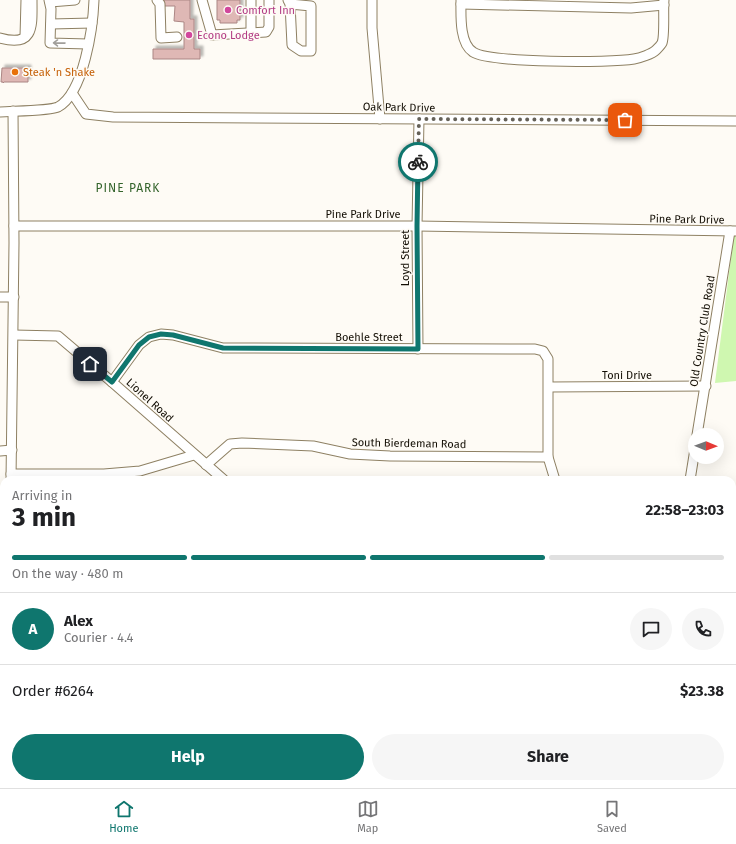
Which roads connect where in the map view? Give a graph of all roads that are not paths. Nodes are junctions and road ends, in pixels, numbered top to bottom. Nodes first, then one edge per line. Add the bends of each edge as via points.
1 (26, 0) edge
2 (32, 0) edge
3 (75, 0) edge
4 (94, 0) edge
5 (157, 0) edge
6 (251, 0) edge
7 (270, 0) edge
8 (372, 0) edge
9 (50, 1) edge
10 (205, 2) edge
11 (289, 2) edge
12 (461, 2) edge
13 (664, 3) edge
14 (92, 23) junction
15 (51, 24) junction
16 (251, 33) junction
17 (25, 37) junction
18 (0, 38) edge
19 (177, 38) dead end
20 (88, 44) junction
21 (72, 94) junction
22 (13, 111) junction
23 (0, 112) edge
24 (380, 119) junction
25 (419, 119) junction
26 (736, 121) edge
27 (14, 226) junction
28 (417, 226) junction
29 (733, 231) edge
30 (0, 297) edge
31 (14, 297) junction
32 (14, 335) junction
33 (418, 349) junction
34 (112, 382) junction
35 (706, 386) junction
36 (549, 387) junction
37 (698, 428) edge
38 (0, 450) edge
39 (12, 450) junction
40 (194, 455) junction
41 (548, 456) junction
42 (693, 464) edge
43 (206, 465) junction
44 (11, 476) edge
45 (42, 476) edge
46 (219, 476) edge
47 (554, 476) edge
48 (691, 476) edge

1 - 17 street
2 - 17 street via 32,27
3 - 9 street
4 - 14 street
5 - 19 street via 160,4 161,38
6 - 16 street
7 - 16 street via 269,27 266,32
8 - 24 street
9 - 15 street
10 - 16 street via 212,34
11 - 11 street via 292,45 301,51 311,51 310,6
12 - 13 street via 632,8
12 - 13 street via 461,26 466,43 472,52 502,58 589,62 634,59 656,51 663,42
14 - 15 street
14 - 20 street
20 -> 15 street via 50,43
17 - 18 street via 7,40
20 - 21 street via 82,72
21 - 22 street via 58,107
21 - 24 street, Oak Park Drive via 86,114 113,117
22 - 23 street
22 - 27 street
24 - 25 street, Oak Park Drive
25 - 26 street, Oak Park Drive
25 - 28 street, Loyd Street
27 - 28 street, Pine Park Drive
27 - 31 street
28 - 29 street, Pine Park Drive
28 - 33 street, Loyd Street
29 - 35 street, Old Country Club Road
30 - 31 street
31 - 32 street
32 - 34 street, Lionel Road via 58,336
32 - 39 street
33 - 34 street, Boehle Street via 223,348 161,334 149,337 139,345
33 - 36 street, Boehle Street via 535,349 543,352 548,359
34 - 40 street, Lionel Road
35 - 36 street, Toni Drive
35 - 37 street, Old Country Club Road
36 - 41 street, Boehle Street
38 - 39 street
39 - 44 street
40 - 43 street, Lionel Road
40 - 45 street via 140,471
41 - 43 street, South Bierdeman Road via 390,456 350,454 312,446 242,443 230,444
41 - 47 street, Boehle Street
42 - 48 street
43 - 46 street, Lionel Road

